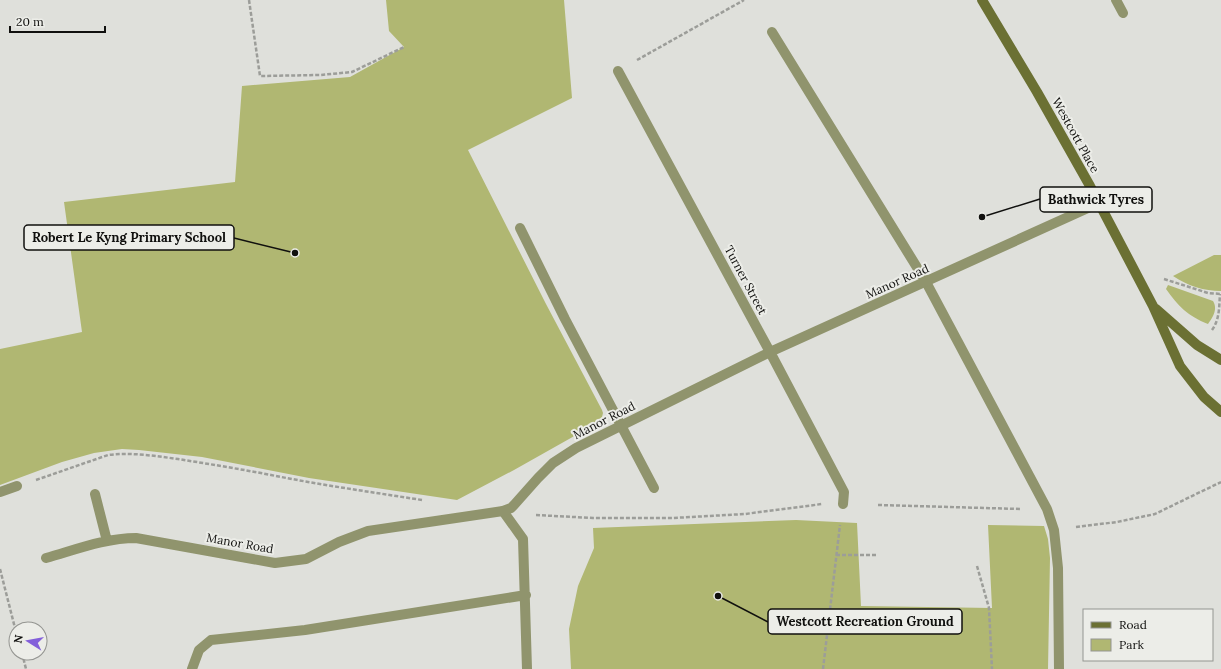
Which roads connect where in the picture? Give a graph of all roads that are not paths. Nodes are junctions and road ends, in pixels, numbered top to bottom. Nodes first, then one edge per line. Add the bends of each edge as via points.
1 (982, 0) edge
2 (1116, 0) edge
3 (1123, 13) dead end
4 (772, 32) dead end
5 (618, 71) road end
6 (1099, 203) junction
7 (520, 228) dead end
8 (926, 282) junction
9 (1153, 306) junction
10 (770, 352) junction
11 (1221, 360) edge
12 (1221, 412) edge
13 (621, 426) junction
14 (17, 486) road end
15 (654, 488) dead end
16 (0, 492) edge
17 (95, 494) dead end
18 (843, 504) road end
19 (503, 510) junction
20 (107, 541) junction
21 (46, 558) dead end
22 (526, 595) junction
23 (192, 669) edge
24 (527, 669) edge
25 (1059, 669) edge

1 - 6 main road, Westcott Place
2 - 3 street
4 - 8 street
5 - 10 street, Turner Street
6 - 8 street, Manor Road
6 - 9 main road, Westcott Place
7 - 13 street
8 - 10 street, Manor Road
8 - 25 street via 1047,509 1054,530 1058,568
9 - 11 main road, Westcott Place via 1197,344
9 - 12 main road, Westcott Place via 1180,366 1204,397
10 - 13 street, Manor Road
10 - 18 street, Turner Street via 844,492
13 - 15 street
13 - 19 street, Manor Road via 576,448 553,463 511,508
14 - 16 street
17 - 20 street
19 - 20 street, Manor Road via 368,531 306,559 275,563 136,538
19 - 22 street via 523,539
20 - 21 street, Manor Road
22 - 23 street via 305,630 211,640 199,650
22 - 24 street

